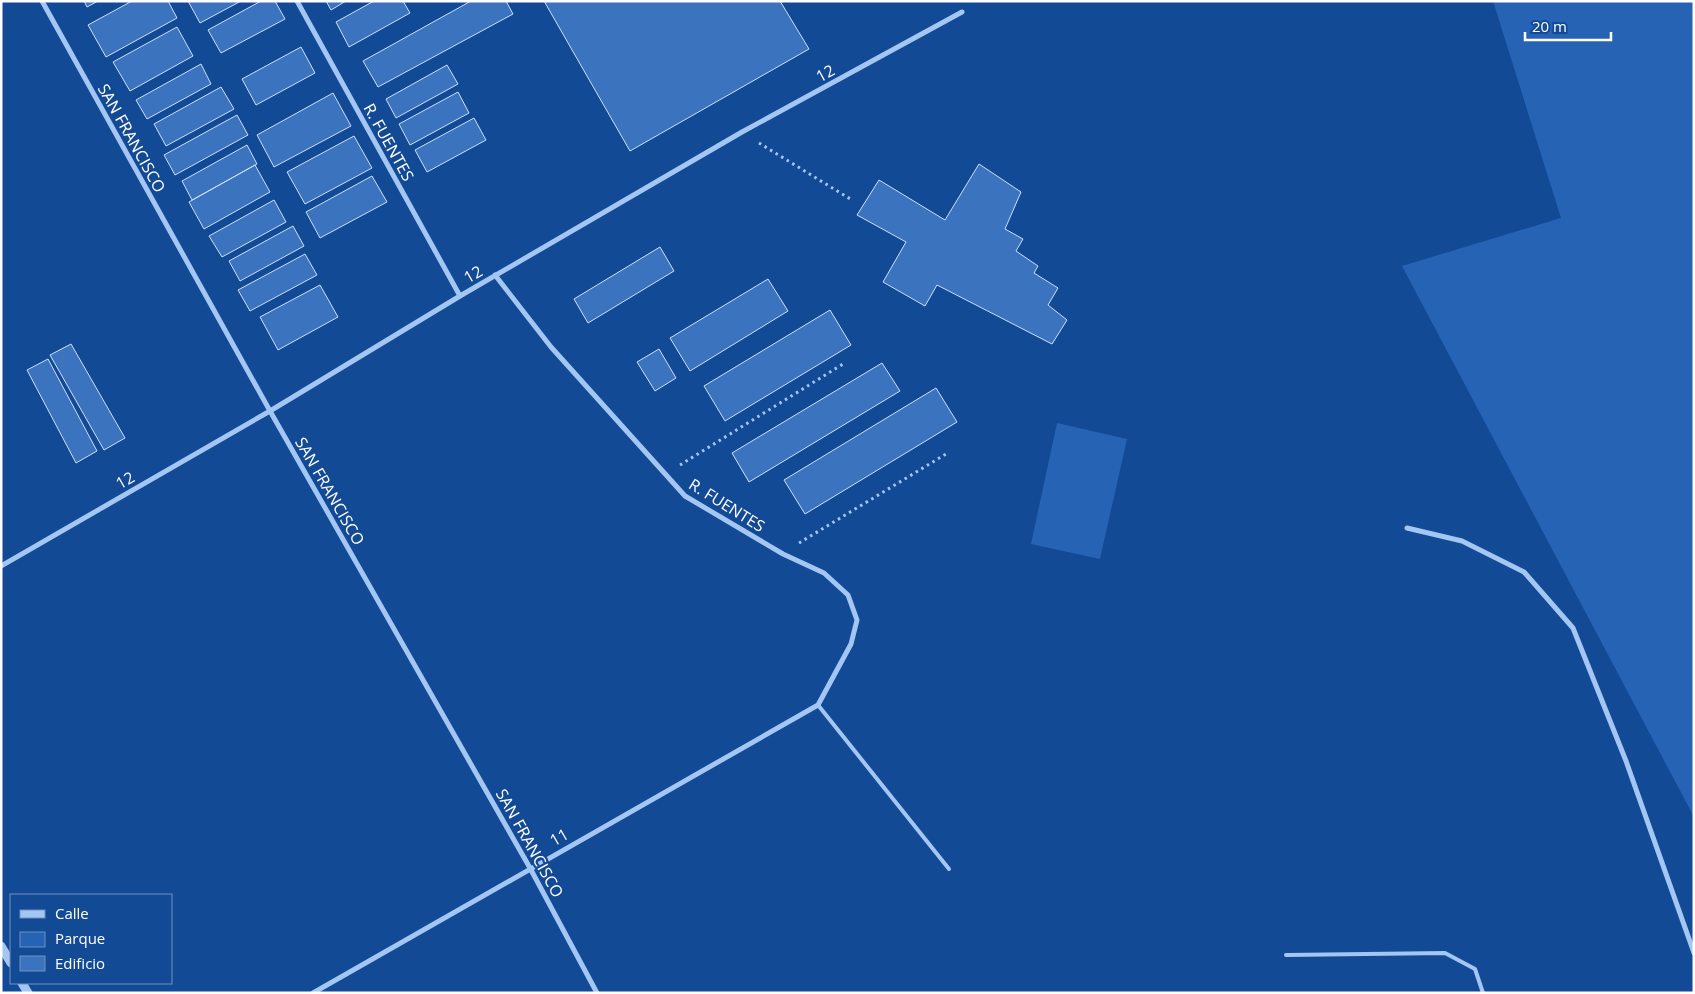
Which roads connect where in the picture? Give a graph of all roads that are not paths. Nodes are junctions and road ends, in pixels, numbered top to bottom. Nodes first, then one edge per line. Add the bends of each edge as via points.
1 (42, 1) edge
2 (297, 1) edge
3 (962, 12) dead end
4 (495, 276) junction
5 (460, 296) junction
6 (270, 411) junction
7 (1407, 528) dead end
8 (1, 566) edge
9 (818, 705) junction
10 (530, 868) junction
11 (949, 869) dead end
12 (1, 946) edge
13 (1694, 953) edge
14 (1286, 955) dead end
15 (10, 961) edge
16 (313, 993) edge
17 (597, 993) edge
18 (1483, 993) edge

1 - 6 street, SAN FRANCISCO
2 - 5 street, R. FUENTES
3 - 4 street, 12 via 742,132
4 - 5 street, 12
4 - 9 street, R. FUENTES via 551,347 685,496 782,554 824,573 848,595 857,620 852,644
5 - 6 street, 12
6 - 8 street, 12
6 - 10 street, SAN FRANCISCO
7 - 13 street via 1462,541 1524,572 1573,628 1626,762
9 - 10 street, 11
9 - 11 lane
10 - 16 street, 11
10 - 17 street, SAN FRANCISCO
12 - 15 street
14 - 18 lane via 1446,953 1475,969

